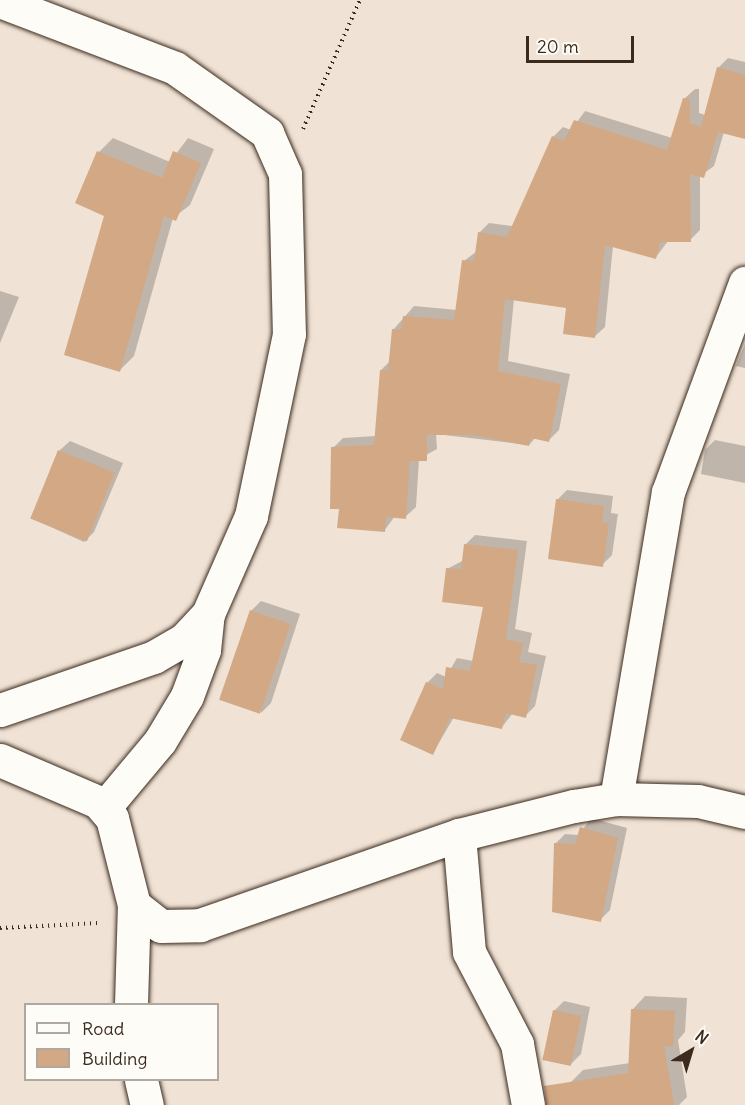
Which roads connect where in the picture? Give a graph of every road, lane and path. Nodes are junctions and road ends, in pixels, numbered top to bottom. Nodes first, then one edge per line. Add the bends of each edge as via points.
1 (360, 0) edge
2 (0, 1) edge
3 (285, 174) junction
4 (745, 283) edge
5 (208, 614) junction
6 (0, 710) edge
7 (0, 760) edge
8 (616, 799) junction
9 (104, 808) junction
10 (745, 812) edge
11 (459, 835) junction
12 (133, 914) junction
13 (0, 928) edge
14 (131, 1003) edge
15 (141, 1081) edge
16 (147, 1105) edge
17 (528, 1105) edge

1 - 3 path
2 - 3 street via 175,69 218,94 267,133
3 - 5 street via 289,334 251,516
4 - 8 street via 668,492
5 - 6 street via 185,639 154,657
5 - 9 street via 204,650 187,696 160,741
7 - 9 street
8 - 10 street via 698,801
8 - 11 street
9 - 12 street via 112,818
11 - 12 street via 200,925 161,926
11 - 17 street via 469,952 517,1044
12 - 13 path
12 - 14 street
15 - 16 street

